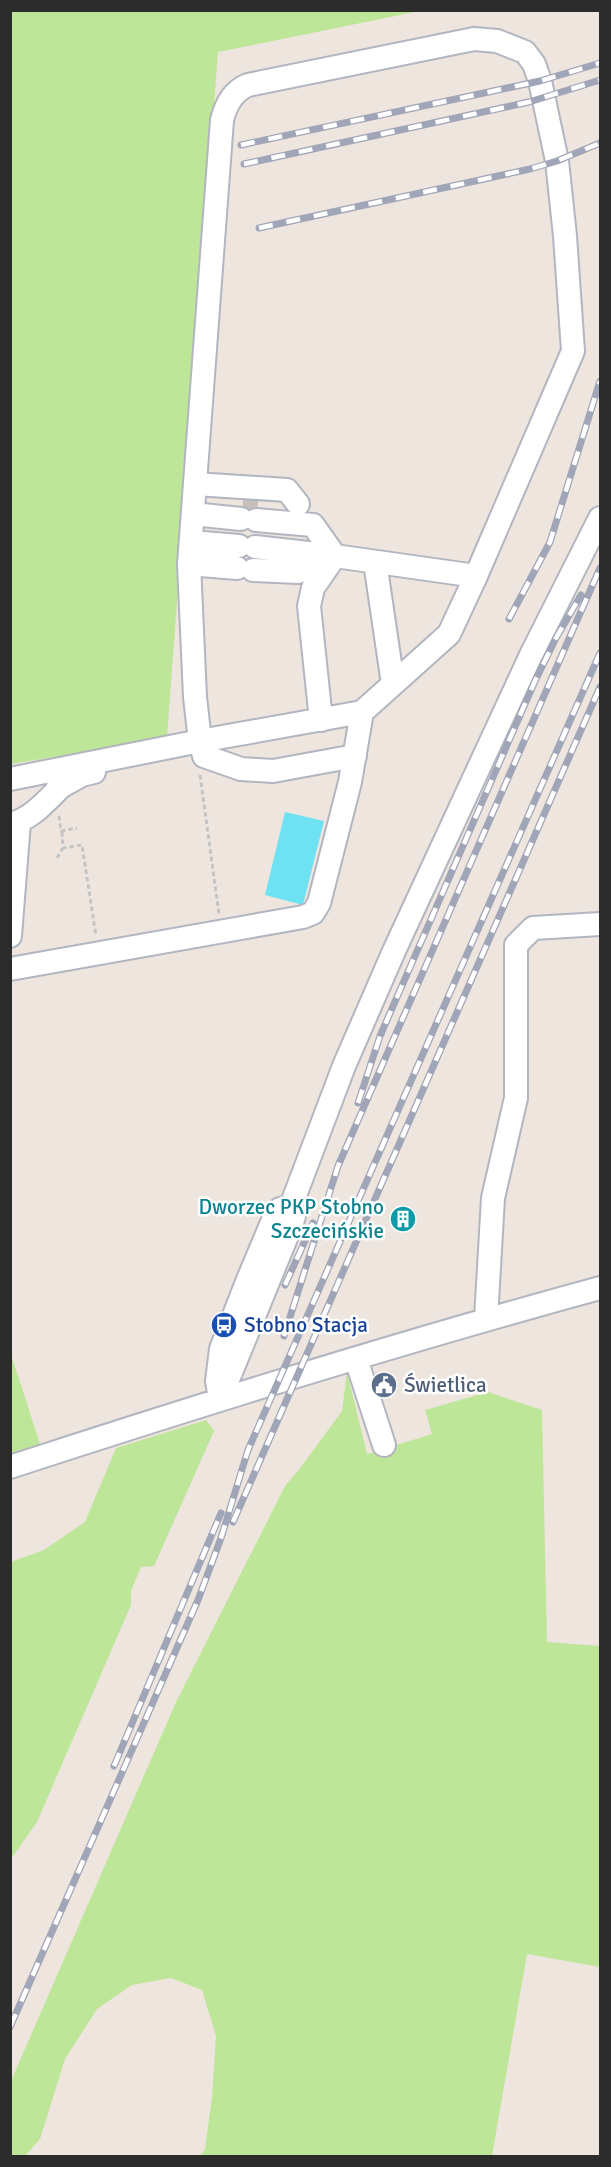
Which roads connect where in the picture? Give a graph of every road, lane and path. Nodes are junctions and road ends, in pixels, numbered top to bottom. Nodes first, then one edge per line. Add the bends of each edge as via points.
1 (194, 498) junction
2 (298, 504) junction
3 (250, 510) junction
4 (600, 518) edge
5 (313, 525) junction
6 (190, 553) junction
7 (334, 556) junction
8 (375, 562) junction
9 (476, 576) junction
10 (393, 684) junction
11 (362, 712) junction
12 (321, 720) junction
13 (202, 748) junction
14 (355, 756) junction
15 (86, 764) junction
16 (10, 780) edge
17 (57, 789) junction
18 (58, 814) dead end
19 (15, 823) edge
20 (77, 828) dead end
21 (62, 831) junction
22 (63, 848) junction
23 (57, 858) dead end
24 (600, 924) edge
25 (221, 931) junction
26 (10, 936) edge
27 (99, 953) junction
28 (10, 969) edge
29 (600, 1288) edge
30 (486, 1319) junction
31 (356, 1359) junction
32 (220, 1399) junction
33 (384, 1445) dead end
34 (10, 1467) edge

1 - 2 street via 287,490
1 - 3 street
1 - 6 street
1 - 9 street via 222,120 233,96 248,85 474,39 497,41 529,56 545,98 558,161 573,351
2 - 3 street
2 - 5 street
3 - 5 street
4 - 32 street via 526,666 344,1066 291,1206 291,1226
5 - 7 street
6 - 7 street via 246,558
6 - 13 street via 195,697
7 - 8 street
7 - 12 street via 313,588 309,606
8 - 9 street
8 - 10 street
9 - 10 street via 448,634
10 - 11 street
11 - 12 street
11 - 14 street
12 - 13 street
13 - 14 street via 241,769 273,771
13 - 15 street
13 - 17 street via 90,772
13 - 25 path via 199,768
14 - 25 street via 319,903 313,913
15 - 16 street
15 - 17 street
17 - 19 street via 35,812
18 - 21 path
19 - 26 street
20 - 21 path
21 - 22 path
22 - 23 path
22 - 27 path via 82,845
24 - 30 street via 533,927 516,945 516,1098 493,1198
25 - 27 street
27 - 28 street
29 - 30 street
30 - 31 street
31 - 32 street
31 - 33 street
32 - 34 street

